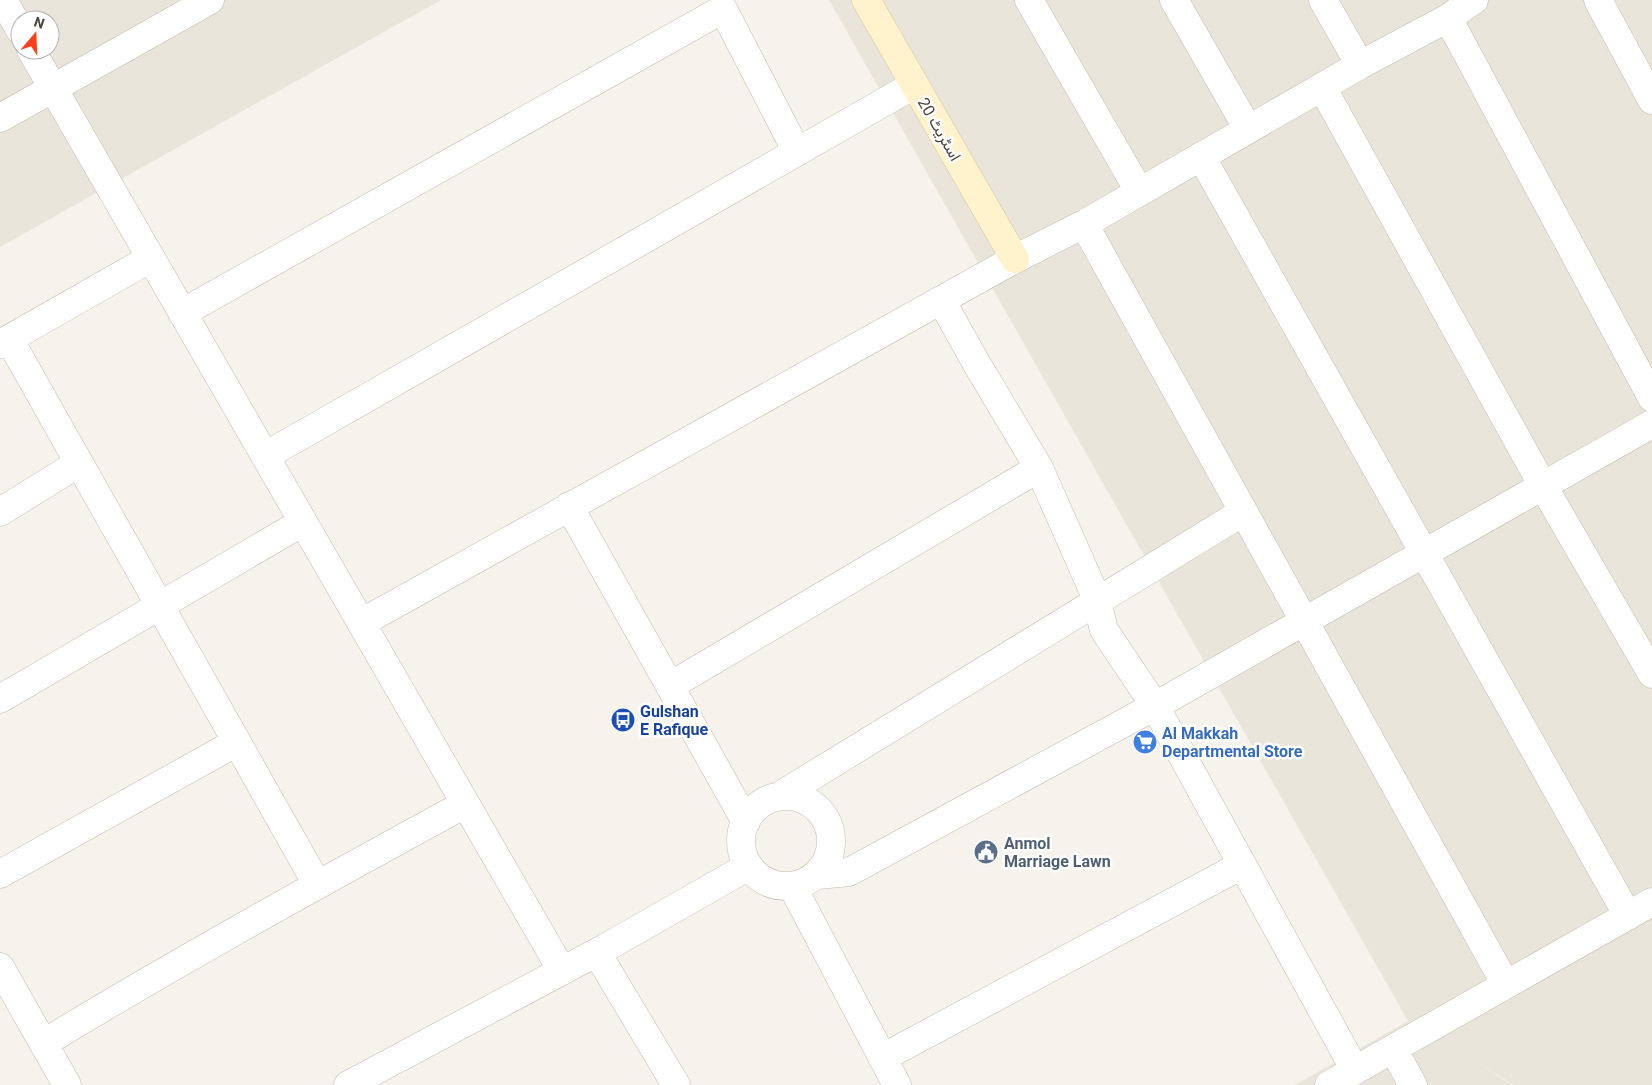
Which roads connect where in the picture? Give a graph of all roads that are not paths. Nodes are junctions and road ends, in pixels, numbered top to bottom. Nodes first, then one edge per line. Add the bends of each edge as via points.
1 (3, 0) edge
2 (866, 0) edge
3 (1029, 0) edge
4 (1174, 0) edge
5 (1323, 0) edge
6 (1474, 0) edge
7 (1598, 0) edge
8 (198, 3) edge
9 (10, 12) edge
10 (1448, 18) junction
11 (37, 60) edge
12 (1360, 65) junction
13 (914, 85) junction
14 (1322, 87) junction
15 (53, 88) junction
16 (1652, 100) edge
17 (0, 118) edge
18 (1248, 129) junction
19 (797, 152) junction
20 (1201, 156) junction
21 (1139, 191) junction
22 (1084, 224) junction
23 (151, 258) junction
24 (1015, 259) junction
25 (941, 300) junction
26 (182, 313) junction
27 (5, 342) edge
28 (1652, 398) edge
29 (1652, 424) edge
30 (265, 456) junction
31 (79, 463) junction
32 (1039, 468) junction
33 (1543, 486) junction
34 (569, 506) junction
35 (0, 512) edge
36 (1243, 512) junction
37 (303, 522) junction
38 (1424, 553) junction
39 (1097, 602) junction
40 (159, 606) junction
41 (1303, 621) junction
42 (361, 623) junction
43 (1652, 674) edge
44 (670, 686) junction
45 (0, 699) edge
46 (1155, 706) junction
47 (237, 742) junction
48 (781, 795) junction
49 (465, 804) junction
50 (746, 822) junction
51 (1242, 865) junction
52 (750, 866) junction
53 (0, 874) edge
54 (818, 874) junction
55 (317, 884) junction
56 (792, 886) junction
57 (1652, 902) edge
58 (1628, 916) junction
59 (597, 953) junction
60 (0, 967) edge
61 (562, 971) junction
62 (1506, 986) junction
63 (44, 1043) junction
64 (1393, 1049) junction
65 (882, 1058) junction
66 (1355, 1070) junction
67 (67, 1085) edge
68 (348, 1085) edge
69 (676, 1085) edge
70 (897, 1085) edge
71 (1329, 1085) edge
72 (1413, 1085) edge

1 - 9 street
2 - 13 street, اسٹریٹ 20
3 - 21 street
4 - 18 street
5 - 12 street
6 - 10 street
7 - 16 street
8 - 15 street
10 - 12 street
10 - 28 street
11 - 15 street
12 - 14 street
13 - 19 street
13 - 24 street, اسٹریٹ 20
14 - 18 street
14 - 33 street
15 - 17 street
15 - 23 street
18 - 20 street
19 - 26 street via 724,9
19 - 30 street
20 - 21 street
20 - 38 street
21 - 22 street
22 - 24 street
22 - 36 street
23 - 26 street
23 - 27 street
24 - 25 street
25 - 32 street
25 - 34 street
26 - 30 street
27 - 31 street
29 - 33 street
30 - 37 street
31 - 35 street
31 - 40 street
32 - 39 street
32 - 44 street
33 - 38 street
33 - 43 street
34 - 42 street
34 - 44 street
36 - 39 street
36 - 41 street
37 - 40 street
37 - 42 street
38 - 41 street
38 - 58 street
39 - 46 street via 1104,630
39 - 48 street
40 - 45 street
40 - 47 street
41 - 46 street
41 - 62 street
42 - 49 street
44 - 50 street
46 - 51 street
46 - 54 street via 849,872
47 - 53 street
47 - 55 street
48 - 50 street via 755,807
48 - 54 street via 809,801 828,821 832,850
49 - 55 street
49 - 61 street
50 - 52 street via 741,832 744,860
51 - 65 street
51 - 66 street
52 - 56 street via 764,881
52 - 59 street
54 - 56 street
55 - 63 street
56 - 65 street
57 - 58 street
58 - 62 street
59 - 61 street
59 - 69 street
60 - 63 street
61 - 68 street
62 - 64 street
63 - 67 street
64 - 66 street
64 - 72 street
65 - 70 street
66 - 71 street

